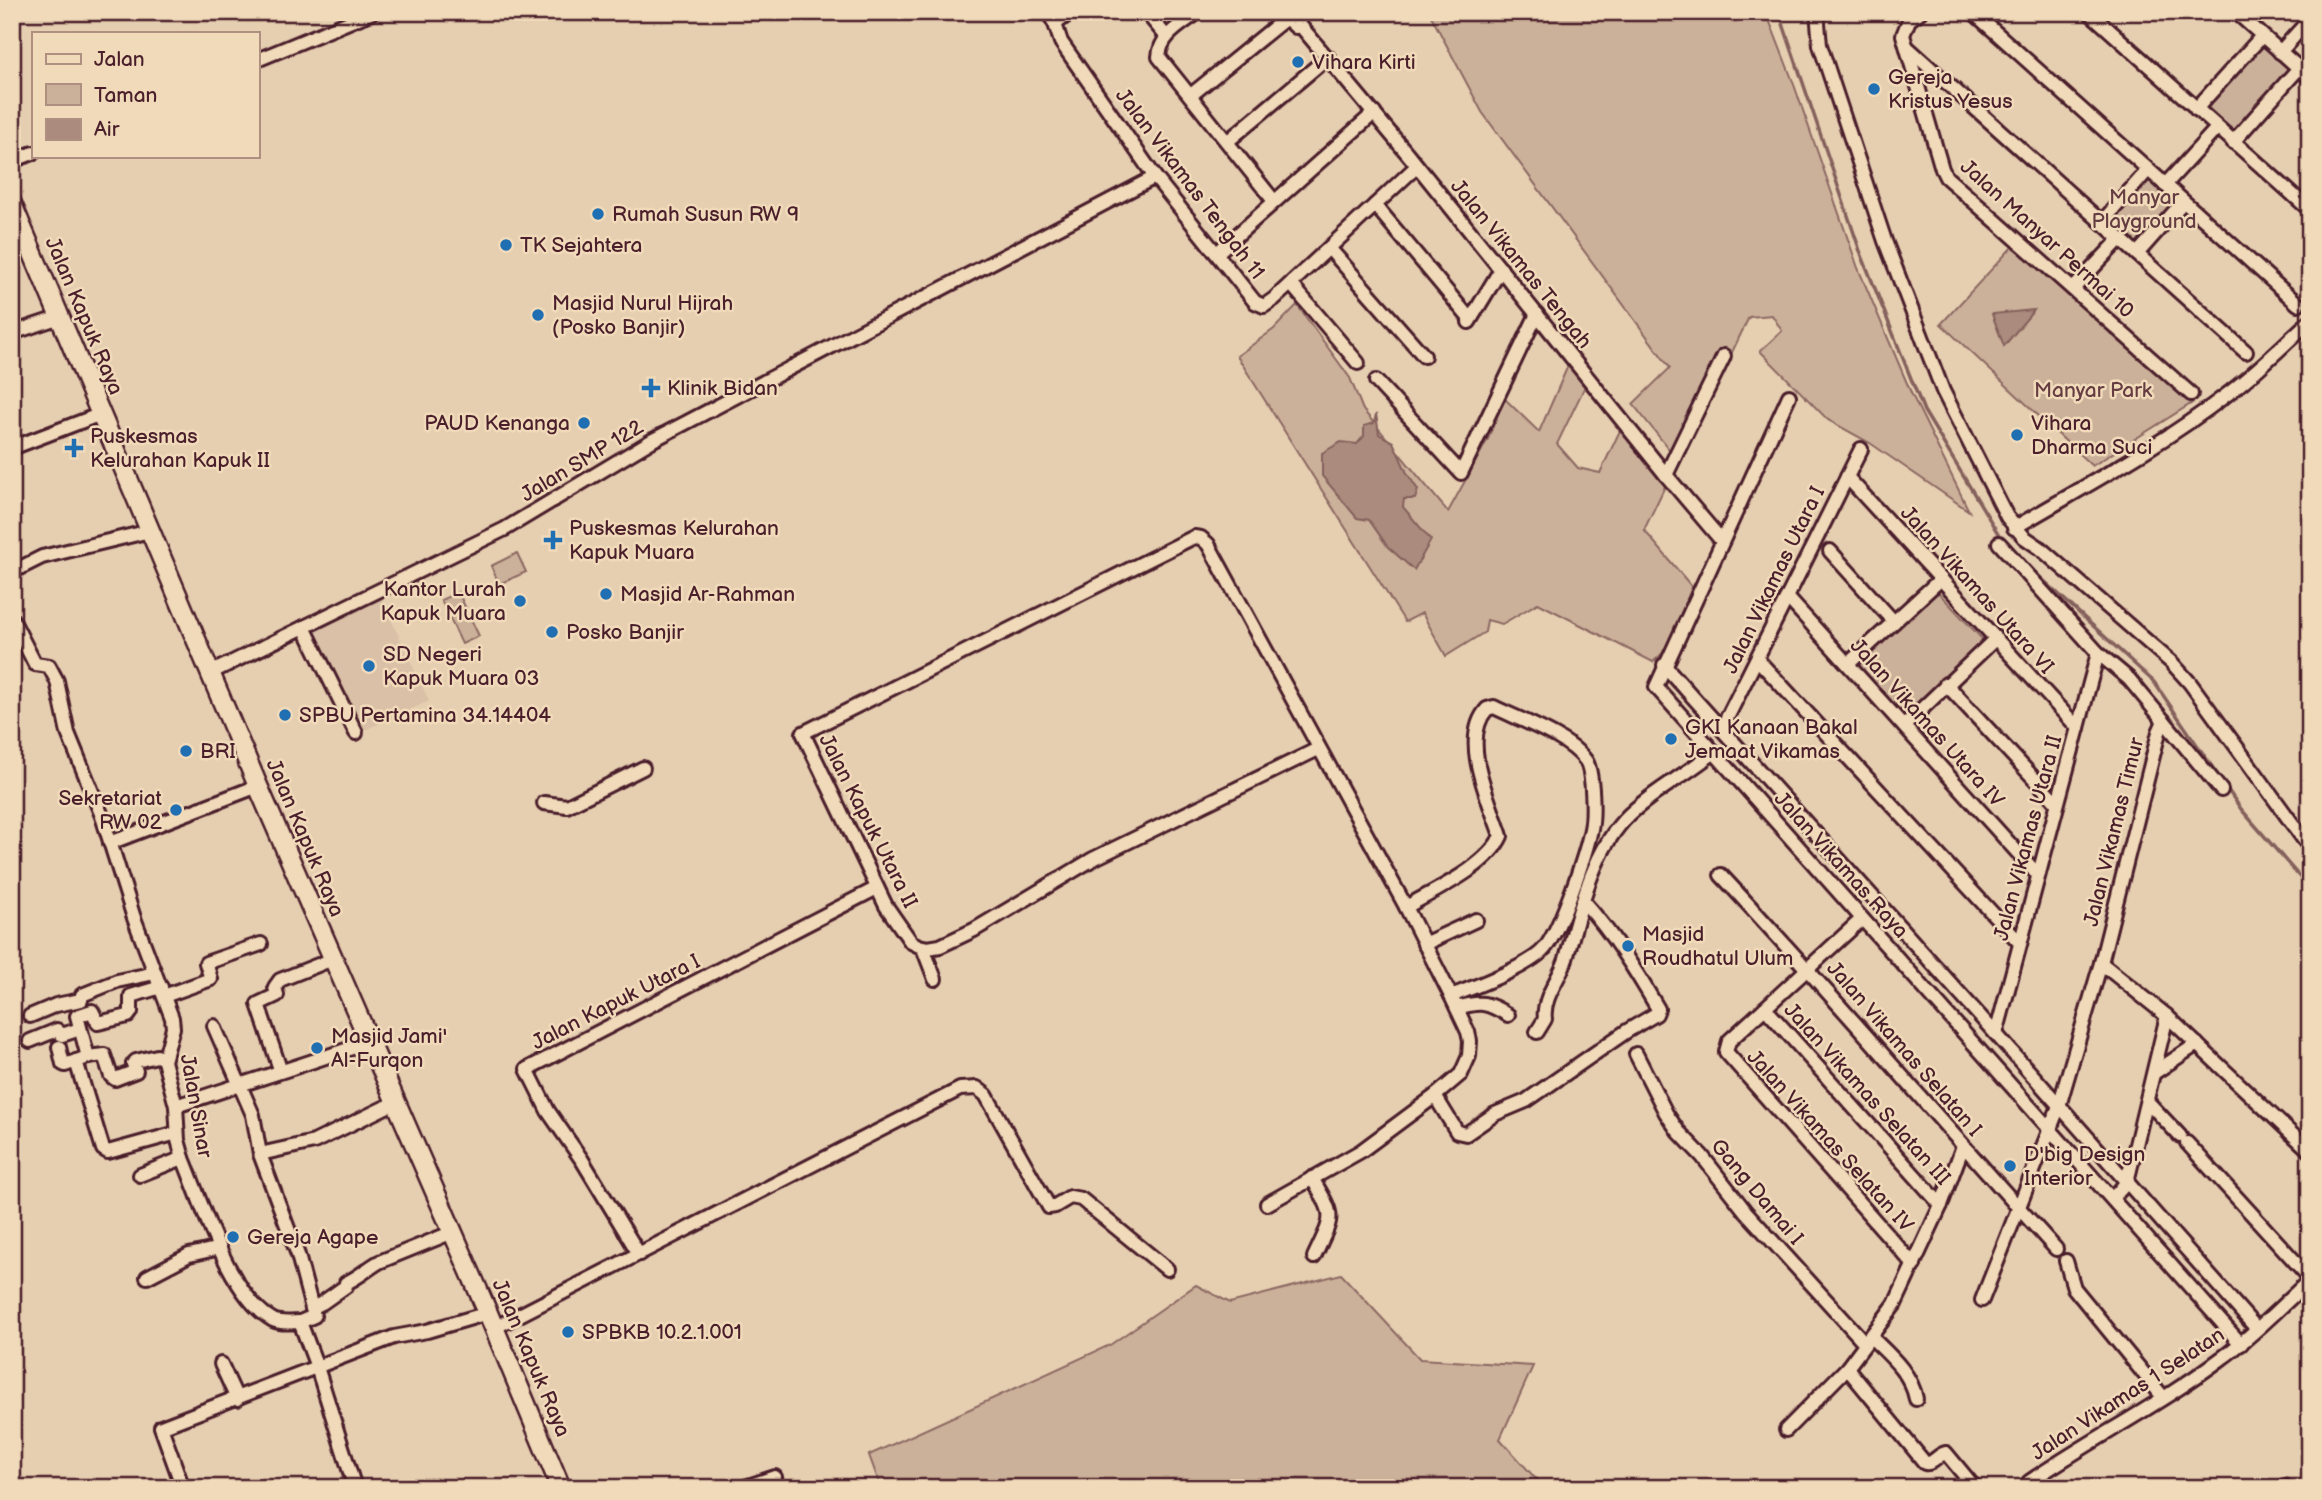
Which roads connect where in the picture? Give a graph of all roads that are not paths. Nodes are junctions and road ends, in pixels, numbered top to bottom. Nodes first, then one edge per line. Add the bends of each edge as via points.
1 (373, 12) edge
2 (1048, 12) edge
3 (1071, 12) edge
4 (1146, 12) edge
5 (1198, 12) edge
6 (1289, 12) edge
7 (1816, 12) edge
8 (1920, 12) edge
9 (1973, 12) edge
10 (2089, 12) edge
11 (2236, 12) edge
12 (2310, 19) edge
13 (1055, 24) junction
14 (1298, 30) dead end
15 (1167, 36) junction
16 (2262, 36) junction
17 (1907, 47) junction
18 (2280, 52) junction
19 (1328, 57) junction
20 (259, 59) edge
21 (2299, 68) junction
22 (2310, 78) edge
23 (1191, 94) junction
24 (2196, 109) junction
25 (1374, 113) junction
26 (2217, 128) junction
27 (1228, 141) junction
28 (2233, 142) junction
29 (32, 153) edge
30 (12, 161) edge
31 (1417, 166) junction
32 (2148, 170) junction
33 (1155, 177) junction
34 (2165, 185) junction
35 (1274, 201) junction
36 (2183, 202) junction
37 (12, 204) edge
38 (1375, 205) junction
39 (2310, 210) edge
40 (2102, 222) junction
41 (2120, 239) junction
42 (1329, 248) junction
43 (1217, 253) junction
44 (2137, 254) junction
45 (1501, 269) junction
46 (1291, 284) junction
47 (2073, 289) junction
48 (2298, 304) dead end
49 (1537, 314) junction
50 (60, 317) junction
51 (2310, 321) edge
52 (12, 333) edge
53 (2246, 352) dead end
54 (1424, 356) dead end
55 (1724, 356) dead end
56 (1358, 363) dead end
57 (1376, 381) dead end
58 (2191, 394) dead end
59 (1789, 396) dead end
60 (101, 414) junction
61 (12, 449) edge
62 (1861, 449) dead end
63 (1666, 475) junction
64 (1847, 477) junction
65 (2014, 528) junction
66 (150, 531) junction
67 (1721, 540) junction
68 (1998, 543) dead end
69 (1830, 551) dead end
70 (12, 572) edge
71 (1941, 579) junction
72 (1787, 597) junction
73 (12, 619) edge
74 (1894, 622) junction
75 (304, 628) junction
76 (1995, 639) junction
77 (2098, 653) junction
78 (1757, 659) junction
79 (1848, 664) junction
80 (1663, 667) junction
81 (210, 673) junction
82 (1946, 684) junction
83 (2164, 721) junction
84 (1904, 726) junction
85 (1722, 729) junction
86 (2078, 729) junction
87 (356, 733) dead end
88 (1318, 749) junction
89 (1714, 752) junction
90 (643, 768) dead end
91 (258, 786) junction
92 (2221, 790) dead end
93 (544, 803) dead end
94 (2057, 803) junction
95 (110, 843) junction
96 (2310, 848) edge
97 (1721, 875) dead end
98 (2038, 875) junction
99 (872, 891) junction
100 (1583, 901) junction
101 (1406, 907) junction
102 (1862, 919) junction
103 (1476, 920) dead end
104 (2020, 943) junction
105 (261, 944) dead end
106 (1424, 944) junction
107 (923, 948) junction
108 (333, 959) junction
109 (2101, 962) junction
110 (1809, 969) junction
111 (155, 973) junction
112 (935, 979) dead end
113 (163, 992) junction
114 (1451, 996) junction
115 (1457, 1008) junction
116 (1765, 1008) junction
117 (1508, 1015) dead end
118 (30, 1016) dead end
119 (2167, 1016) junction
120 (214, 1026) dead end
121 (80, 1028) junction
122 (1537, 1031) dead end
123 (1996, 1034) junction
124 (30, 1041) dead end
125 (369, 1042) junction
126 (2197, 1044) junction
127 (59, 1047) dead end
128 (1636, 1054) dead end
129 (82, 1059) junction
130 (164, 1059) junction
131 (278, 1072) junction
132 (2154, 1073) junction
133 (238, 1085) junction
134 (1435, 1096) junction
135 (2147, 1101) junction
136 (396, 1102) junction
137 (176, 1106) junction
138 (2058, 1109) junction
139 (2051, 1127) junction
140 (177, 1133) junction
141 (1963, 1146) junction
142 (2310, 1151) edge
143 (260, 1154) junction
144 (183, 1158) junction
145 (140, 1175) dead end
146 (1312, 1178) junction
147 (2121, 1191) junction
148 (1267, 1204) dead end
149 (1941, 1205) junction
150 (2019, 1208) junction
151 (453, 1232) junction
152 (220, 1248) junction
153 (2056, 1249) dead end
154 (639, 1254) junction
155 (1314, 1256) dead end
156 (2066, 1261) dead end
157 (1914, 1265) junction
158 (1167, 1269) dead end
159 (147, 1277) dead end
160 (2310, 1279) edge
161 (1982, 1300) dead end
162 (312, 1308) junction
163 (491, 1320) junction
164 (300, 1322) junction
165 (2249, 1336) junction
166 (1867, 1339) junction
167 (221, 1364) dead end
168 (317, 1367) junction
169 (1847, 1368) junction
170 (2163, 1397) junction
171 (237, 1399) junction
172 (1916, 1399) dead end
173 (1786, 1430) dead end
174 (775, 1478) dead end
175 (2029, 1482) dead end
176 (183, 1488) edge
177 (355, 1488) edge
178 (561, 1488) edge
179 (742, 1488) edge
180 (1975, 1488) edge

1 - 20 street
2 - 13 street, Jalan Vikamas Tengah 11
3 - 13 street
4 - 15 street
5 - 15 street
6 - 19 street, Jalan Vikamas Tengah
7 - 65 street via 1820,45 1885,240 1943,391
8 - 17 street, Jalan Manyar Permai 10 via 1905,28
9 - 32 street
10 - 24 street
11 - 16 street
12 - 18 street
13 - 33 street, Jalan Vikamas Tengah 11 via 1061,42
14 - 23 street via 1286,18
15 - 23 street via 1159,57
16 - 18 street
16 - 24 street
17 - 40 street
17 - 47 street, Jalan Manyar Permai 10 via 1944,173
18 - 21 street
19 - 25 street, Jalan Vikamas Tengah
19 - 27 street
21 - 22 street
21 - 28 street
23 - 27 street
24 - 26 street
25 - 31 street, Jalan Vikamas Tengah
25 - 35 street
26 - 28 street
26 - 34 street
27 - 35 street
28 - 39 street
29 - 30 street
31 - 38 street, Jalan Vikamas Tengah 11
31 - 45 street, Jalan Vikamas Tengah
32 - 34 street
32 - 40 street
33 - 43 street, Jalan Vikamas Tengah 11
33 - 75 street, Jalan SMP 122 via 653,440 505,528
34 - 36 street
35 - 43 street
36 - 44 street
36 - 48 street
37 - 50 main road, Jalan Kapuk Raya
38 - 42 street, Jalan Vikamas Tengah 11
38 - 45 street via 1470,320
40 - 41 street
41 - 44 street
41 - 47 street
42 - 46 street, Jalan Vikamas Tengah 11
42 - 54 street
43 - 46 street, Jalan Vikamas Tengah 11 via 1255,302 1264,306
44 - 53 street
45 - 49 street, Jalan Vikamas Tengah
46 - 56 street
47 - 58 street, Jalan Manyar Permai 10
49 - 57 street via 1461,473
49 - 63 street, Jalan Vikamas Tengah
50 - 52 street
50 - 60 main road, Jalan Kapuk Raya
51 - 65 street via 2196,418
55 - 63 street
59 - 67 street
60 - 61 street
60 - 66 main road, Jalan Kapuk Raya
62 - 64 street, Jalan Vikamas Utara I
63 - 67 street, Jalan Vikamas Tengah
64 - 71 street, Jalan Vikamas Utara VI
64 - 72 street, Jalan Vikamas Utara I
65 - 96 street via 2172,663
66 - 70 street via 42,557
66 - 81 main road, Jalan Kapuk Raya
67 - 80 street
68 - 77 street, Jalan Vikamas Timur
69 - 74 street
71 - 74 street
71 - 76 street, Jalan Vikamas Utara VI
72 - 78 street, Jalan Vikamas Utara I
72 - 79 street, Jalan Vikamas Utara IV
73 - 95 street, Jalan Sinar via 35,664 49,666 57,681 68,733
74 - 79 street
75 - 81 street, Jalan SMP 122
75 - 87 street
76 - 82 street
76 - 86 street, Jalan Vikamas Utara VI
77 - 83 street, Jalan Vikamas Timur via 2129,679
77 - 86 street, Jalan Vikamas Utara II
78 - 85 street, Jalan Vikamas Utara I
78 - 104 street
79 - 84 street, Jalan Vikamas Utara IV
80 - 85 street, Jalan Vikamas Raya
80 - 89 street, Jalan Vikamas Raya via 1656,689
81 - 91 main road, Jalan Kapuk Raya
82 - 84 street
82 - 94 street
83 - 92 street
83 - 109 street, Jalan Vikamas Timur
84 - 98 street, Jalan Vikamas Utara IV
85 - 123 street, Jalan Vikamas Raya
86 - 94 street, Jalan Vikamas Utara II
88 - 99 street, Jalan Kapuk Utara II via 1208,544 1194,537 803,733
88 - 101 street, Jalan Kapuk Utara II
88 - 107 street via 1093,859 974,930 940,946
89 - 100 street via 1623,821 1595,866
89 - 102 street, Jalan Vikamas Raya
90 - 93 street via 567,806
91 - 95 street
91 - 108 main road, Jalan Kapuk Raya
94 - 98 street, Jalan Vikamas Utara II
95 - 111 street, Jalan Sinar
97 - 110 street, Jalan Vikamas Selatan I
98 - 104 street, Jalan Vikamas Utara II
99 - 107 street, Jalan Kapuk Utara II via 911,942
99 - 154 street, Jalan Kapuk Utara I via 527,1069 542,1101
100 - 122 street via 1565,960 1543,1008 1545,1019
100 - 134 street via 1611,933 1658,1009 1656,1014 1526,1101 1495,1114 1466,1134 1457,1132
101 - 106 street, Jalan Kapuk Utara II
101 - 114 street via 1472,868 1501,836 1474,748 1487,709 1494,708 1562,741 1585,760 1590,769 1592,827 1550,938 1540,953
102 - 110 street
102 - 139 street, Jalan Vikamas Raya
103 - 106 street
104 - 123 street, Jalan Vikamas Utara II
105 - 113 street via 206,964 211,979
106 - 114 street, Jalan Kapuk Utara II
107 - 112 street
108 - 125 main road, Jalan Kapuk Raya
108 - 131 street via 280,980 276,995 258,1004
109 - 119 street
109 - 138 street, Jalan Vikamas Timur
110 - 116 street
110 - 141 street, Jalan Vikamas Selatan I
111 - 113 street, Jalan Sinar
111 - 118 street via 115,982 82,995 81,1000
113 - 121 street via 131,996 128,1016 98,1023 92,1012 77,1016
113 - 130 street, Jalan Sinar via 173,1028
114 - 115 street, Jalan Kapuk Utara II
115 - 117 street via 1481,1002
115 - 134 street, Jalan Kapuk Utara II via 1468,1032 1469,1056 1461,1074
116 - 149 street, Jalan Vikamas Selatan III
116 - 157 street, Jalan Vikamas Selatan IV via 1729,1041 1728,1055
119 - 126 street
119 - 132 street
120 - 133 street
121 - 124 street via 62,1035 57,1030
121 - 129 street
123 - 138 street, Jalan Vikamas Raya
125 - 131 street
125 - 136 main road, Jalan Kapuk Raya
126 - 132 street
126 - 142 street
127 - 129 street via 64,1065
128 - 166 street, Gang Damai I via 1678,1131 1746,1212
129 - 130 street via 104,1055 115,1079 136,1071 136,1061
129 - 140 street via 103,1149 108,1152
130 - 137 street, Jalan Sinar
131 - 133 street
132 - 135 street
133 - 137 street
133 - 143 street via 253,1115
134 - 146 street, Jalan Kapuk Utara II via 1361,1152
135 - 147 street
135 - 160 street
136 - 143 street via 314,1142
136 - 151 main road, Jalan Kapuk Raya
137 - 140 street, Jalan Sinar
138 - 139 street, Jalan Vikamas Timur
138 - 147 street, Jalan Vikamas Raya
139 - 147 street, Jalan Vikamas Raya
139 - 150 street, Jalan Vikamas Timur
140 - 144 street, Jalan Sinar
141 - 149 street
141 - 150 street, Jalan Vikamas Selatan I
143 - 162 street via 299,1255
144 - 145 street
144 - 152 street, Jalan Sinar
146 - 148 street, Jalan Kapuk Utara II
146 - 155 street via 1331,1215
147 - 165 street, Jalan Vikamas Raya
147 - 165 street, Jalan Vikamas Raya
149 - 157 street
150 - 153 street, Jalan Vikamas Selatan I
150 - 161 street, Jalan Vikamas Timur
151 - 162 street via 369,1267
151 - 163 main road, Jalan Kapuk Raya
152 - 159 street via 190,1255
152 - 164 street, Jalan Sinar via 234,1278 260,1309 275,1321
154 - 158 street via 966,1088 986,1095 1049,1207 1070,1197 1082,1199
154 - 163 street
156 - 170 street via 2074,1288
157 - 166 street via 1895,1304
160 - 165 street, Jalan Vikamas 1 Selatan
162 - 164 street via 314,1316
163 - 168 street via 394,1336
163 - 178 main road, Jalan Kapuk Raya
164 - 168 street
165 - 170 street, Jalan Vikamas 1 Selatan
166 - 169 street
166 - 172 street, Gang Damai I via 1904,1372
167 - 171 street
168 - 171 street
168 - 177 street
169 - 173 street
169 - 180 street via 1925,1463 1946,1453
170 - 175 street, Jalan Vikamas 1 Selatan
171 - 176 street via 161,1427
174 - 179 street

